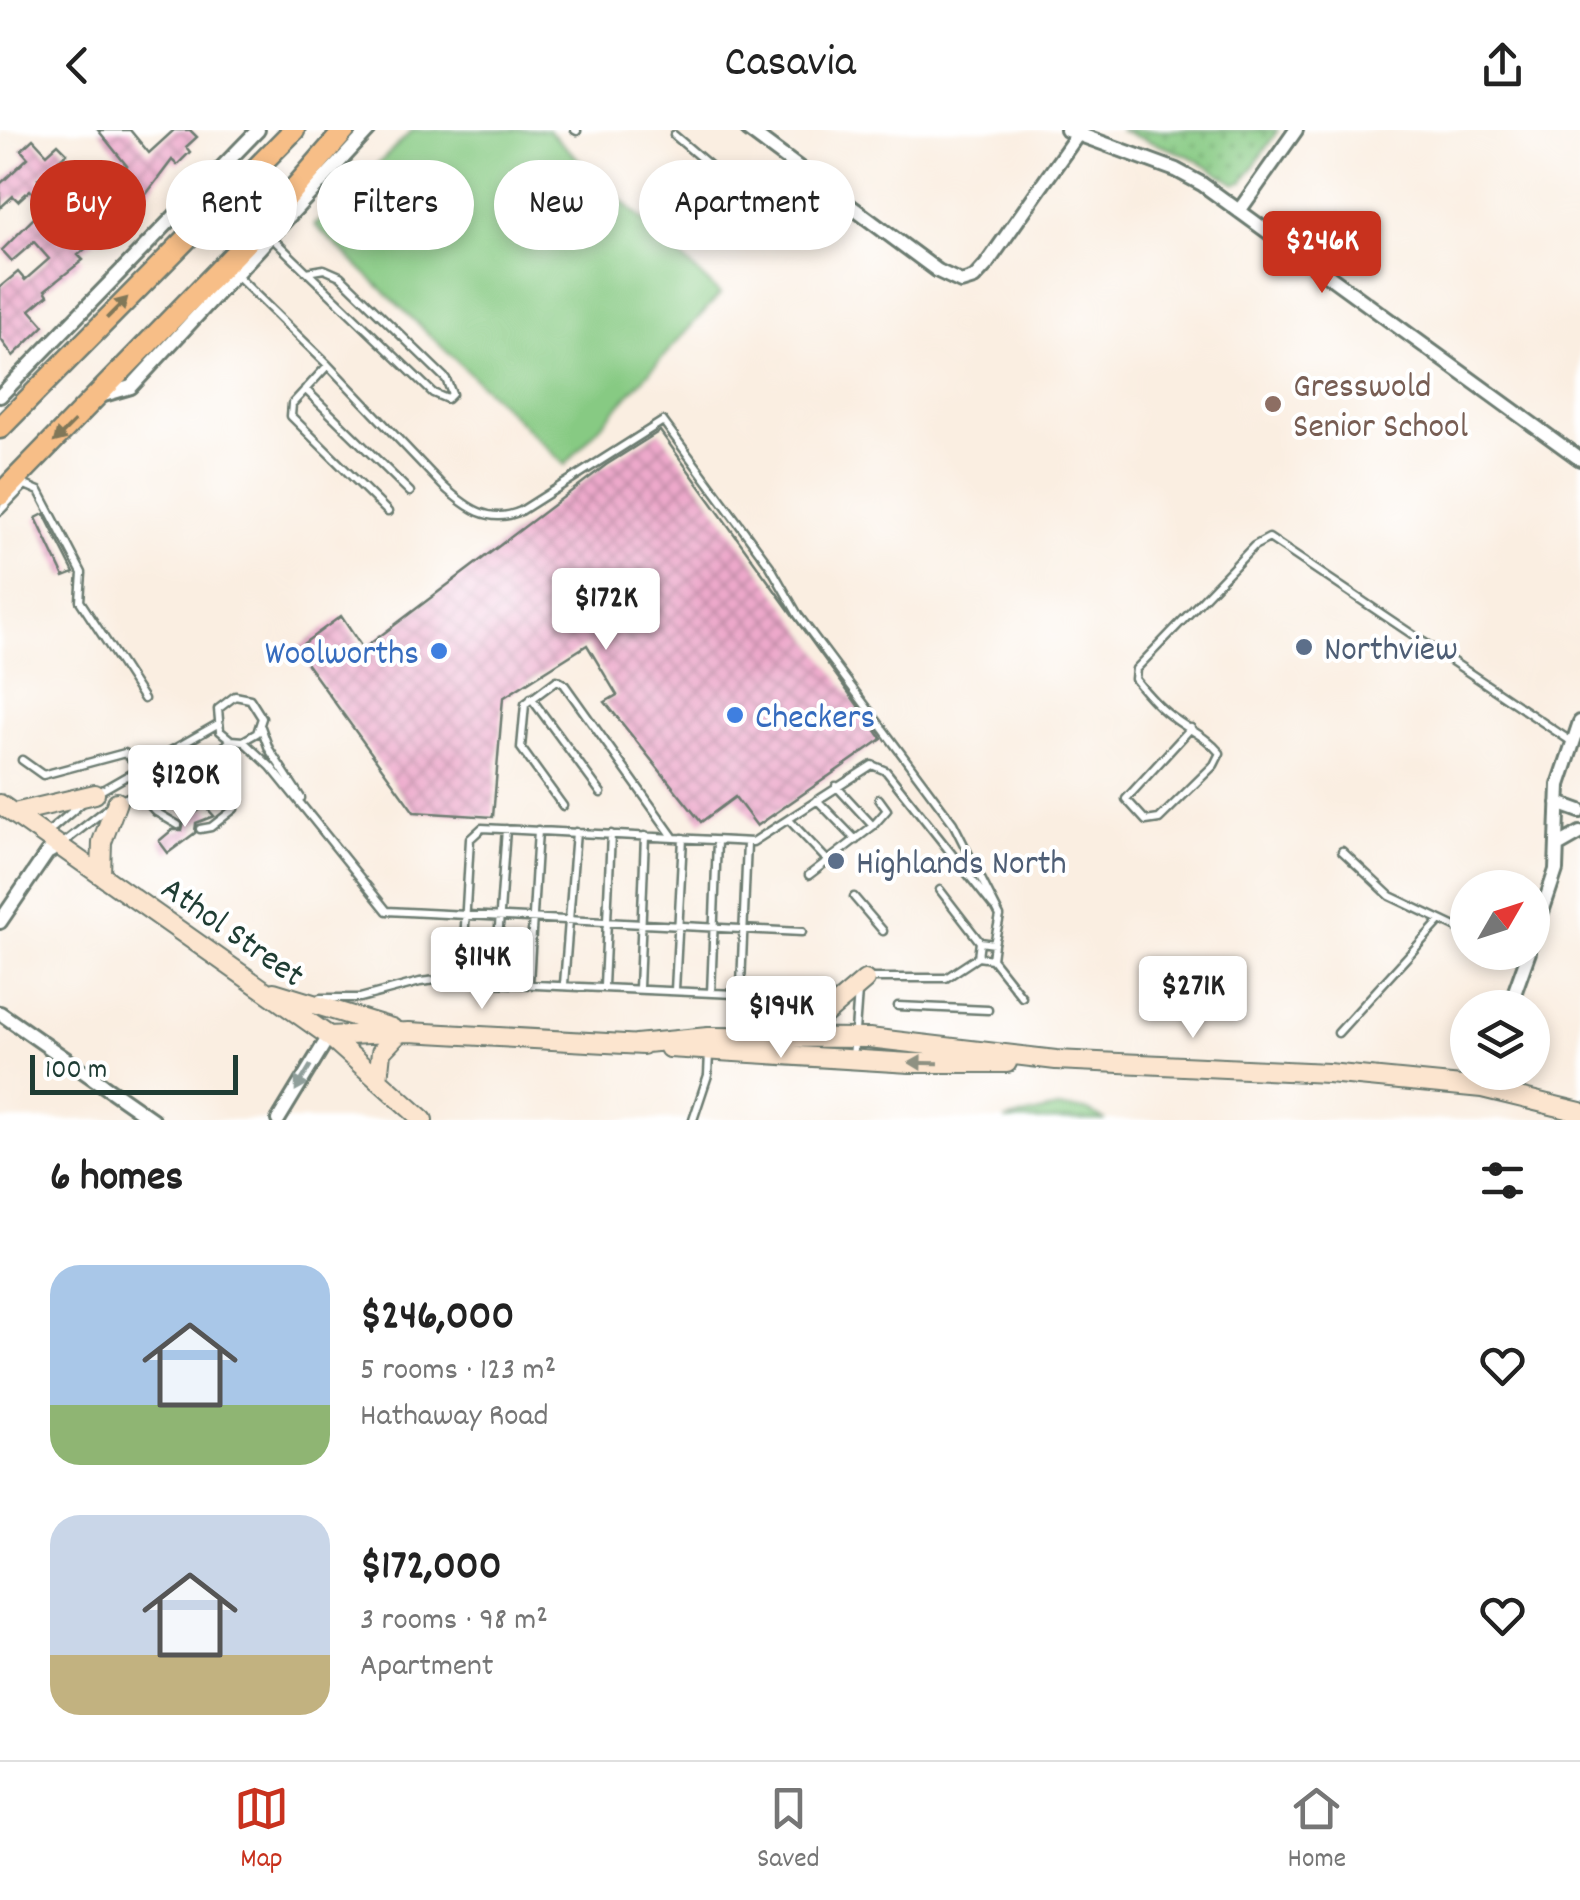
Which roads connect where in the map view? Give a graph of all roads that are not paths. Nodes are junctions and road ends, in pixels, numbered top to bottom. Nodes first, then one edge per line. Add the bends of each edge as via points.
1 (258, 130) edge
2 (294, 130) edge
3 (345, 130) edge
4 (369, 130) edge
5 (748, 130) edge
6 (1296, 130) edge
7 (1075, 131) edge
8 (674, 135) dead end
9 (703, 160) edge
10 (788, 160) edge
11 (297, 209) edge
12 (855, 209) edge
13 (1239, 211) junction
14 (259, 250) edge
15 (284, 250) edge
16 (307, 272) junction
17 (236, 276) junction
18 (328, 366) junction
19 (305, 390) junction
20 (0, 396) edge
21 (99, 396) junction
22 (0, 428) edge
23 (1580, 458) edge
24 (410, 492) dead end
25 (0, 496) edge
26 (0, 511) edge
27 (388, 512) dead end
28 (530, 698) junction
29 (144, 699) dead end
30 (1580, 722) edge
31 (216, 724) junction
32 (260, 726) junction
33 (1191, 728) junction
34 (231, 740) junction
35 (242, 742) junction
36 (1573, 742) junction
37 (22, 760) dead end
38 (208, 761) junction
39 (141, 768) junction
40 (836, 786) junction
41 (137, 791) junction
42 (601, 793) dead end
43 (94, 794) junction
44 (879, 799) dead end
45 (817, 800) junction
46 (117, 802) junction
47 (1558, 803) junction
48 (304, 805) junction
49 (563, 806) dead end
50 (7, 808) edge
51 (1580, 811) edge
52 (789, 820) junction
53 (178, 825) dead end
54 (873, 826) junction
55 (200, 829) dead end
56 (506, 829) junction
57 (538, 830) junction
58 (576, 832) junction
59 (1580, 833) edge
60 (611, 834) junction
61 (645, 836) junction
62 (678, 838) junction
63 (717, 840) junction
64 (856, 840) junction
65 (747, 842) junction
66 (51, 844) junction
67 (1560, 845) junction
68 (1342, 851) dead end
69 (827, 860) junction
70 (101, 875) junction
71 (810, 875) dead end
72 (1550, 880) edge
73 (940, 890) dead end
74 (854, 897) dead end
75 (1000, 916) junction
76 (0, 922) edge
77 (1439, 922) junction
78 (1450, 926) edge
79 (883, 931) dead end
80 (802, 932) dead end
81 (980, 942) junction
82 (994, 944) junction
83 (978, 957) junction
84 (992, 959) junction
85 (462, 977) junction
86 (865, 980) junction
87 (495, 982) junction
88 (529, 983) junction
89 (564, 984) junction
90 (604, 986) junction
91 (639, 988) junction
92 (675, 990) junction
93 (268, 992) junction
94 (711, 993) junction
95 (1022, 997) dead end
96 (304, 1000) junction
97 (898, 1006) dead end
98 (988, 1010) dead end
99 (0, 1013) edge
100 (404, 1032) junction
101 (1338, 1033) dead end
102 (329, 1036) junction
103 (798, 1037) junction
104 (854, 1037) junction
105 (636, 1044) junction
106 (709, 1052) junction
107 (853, 1059) junction
108 (1056, 1060) junction
109 (1450, 1078) edge
110 (378, 1080) junction
111 (1515, 1090) edge
112 (1580, 1112) edge
113 (153, 1120) edge
114 (278, 1120) edge
115 (423, 1120) edge
116 (693, 1120) edge

1 - 20 street
22 -> 2 main road
3 - 21 main road
4 - 11 street
5 - 10 street
6 - 13 street
7 - 12 street via 980,272 961,282
7 - 13 street via 1176,170
8 - 9 lane
13 - 23 street
14 - 17 street
15 - 16 lane
16 - 16 lane via 324,269 340,276 446,379 452,394 447,399 432,393
17 - 18 lane
17 - 21 street via 132,386
18 - 19 lane
18 - 75 lane via 443,486 487,516 506,518 522,510 662,420 952,824
19 - 24 lane
19 - 27 lane via 291,416
21 -> 25 main road
26 - 29 lane via 25,485 39,491 82,574 80,601
28 - 42 lane
28 - 49 lane via 522,713 521,752
28 - 62 lane via 554,681 564,684
30 - 36 street
31 - 32 lane via 222,703 243,696 260,710
31 - 34 lane
31 - 39 lane
32 - 35 lane
32 - 48 lane
33 - 33 lane via 1220,756 1155,822 1146,821 1128,796
33 - 36 lane via 1134,679 1136,669 1269,538
34 - 35 lane
34 - 38 lane
35 - 48 lane
36 - 47 street
37 - 39 lane via 43,776 125,753
38 - 41 lane
38 - 55 lane via 234,809
39 - 43 lane
40 - 45 lane
40 - 54 lane
40 - 75 lane via 872,765 886,771
41 - 46 lane
41 - 53 lane
43 - 50 main road
43 - 66 lane
44 - 54 lane via 887,810
45 - 52 lane
45 - 64 lane
46 - 66 lane
46 - 70 main road via 102,842
47 - 51 street
47 - 67 street
48 - 80 lane via 387,911
50 - 66 main road, Athol Street
52 - 65 lane
52 - 69 lane
54 - 64 lane
56 - 57 lane
56 - 85 lane via 482,828 470,840
56 - 87 lane
57 - 58 lane
57 - 88 lane
58 - 60 lane
58 - 89 lane
59 - 67 street
60 - 61 lane
60 - 90 lane
61 - 62 lane
61 - 91 lane
62 - 63 lane
62 - 92 lane
63 - 65 lane
63 - 94 lane
64 - 69 lane
65 - 94 lane via 741,985 735,994
66 - 70 main road, Athol Street
66 - 76 street
67 - 72 street
68 - 77 lane via 1390,896
69 - 71 lane
70 - 93 main road, Athol Street
73 - 81 lane
74 - 79 lane
75 - 82 lane
77 - 78 lane
77 - 101 lane
81 - 82 lane
81 - 83 lane
82 - 84 lane
83 - 84 lane
83 - 86 lane via 946,978
84 - 95 lane
85 - 87 lane
85 - 96 lane via 360,998
86 - 103 main road
86 - 104 lane
87 - 88 lane
88 - 89 lane
89 - 90 lane
90 - 91 lane
91 - 92 lane
92 - 94 lane
93 - 96 main road
93 - 102 main road, Athol Street
96 - 100 main road
97 - 98 lane
99 - 113 street
100 - 102 main road
100 - 105 main road
100 - 110 main road via 380,1052
102 - 110 main road, Athol Street
102 -> 114 street
103 - 104 main road
103 - 105 main road
104 - 107 lane
104 - 108 main road
105 - 106 main road
106 - 107 main road
106 - 116 lane
108 -> 107 main road
108 - 109 main road
110 - 115 main road, Athol Street
111 - 112 main road

